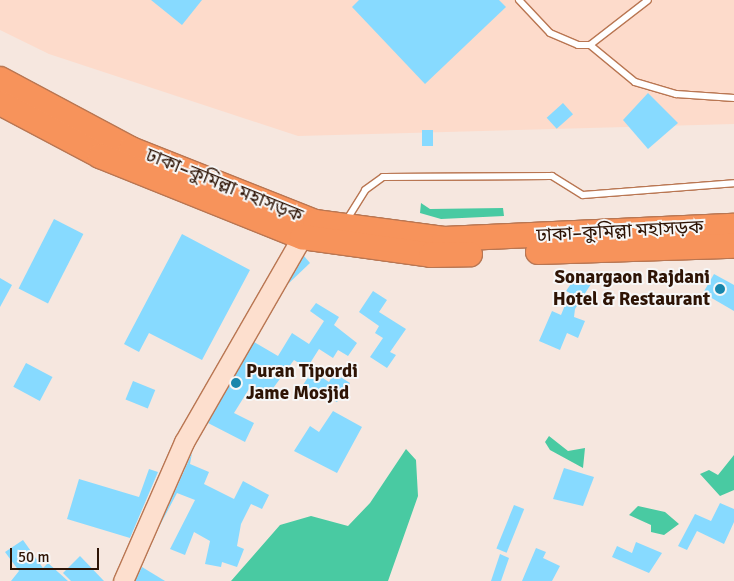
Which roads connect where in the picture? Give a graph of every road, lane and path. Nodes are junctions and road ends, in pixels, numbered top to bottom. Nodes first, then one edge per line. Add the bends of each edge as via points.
1 (519, 0) edge
2 (648, 0) edge
3 (590, 45) junction
4 (0, 78) edge
5 (734, 98) edge
6 (0, 103) edge
7 (734, 183) edge
8 (344, 226) junction
9 (734, 226) edge
10 (310, 232) junction
11 (734, 246) edge
12 (123, 581) edge

1 - 3 lane via 550,33 578,45
2 - 3 lane
3 - 5 lane via 635,82 676,94
4 - 10 highway, ঢাকা–কুমিল্লা মহাসড়ক via 131,149
6 - 10 highway, ঢাকা–কুমিল্লা মহাসড়ক via 100,156
7 - 8 lane via 583,195 552,176 383,177 354,203
8 - 9 highway, ঢাকা–কুমিল্লা মহাসড়ক via 444,240
8 - 10 highway, ঢাকা–কুমিল্লা মহাসড়ক
10 - 11 highway, ঢাকা–কুমিল্লা মহাসড়ক via 431,256
10 - 12 street via 184,442

